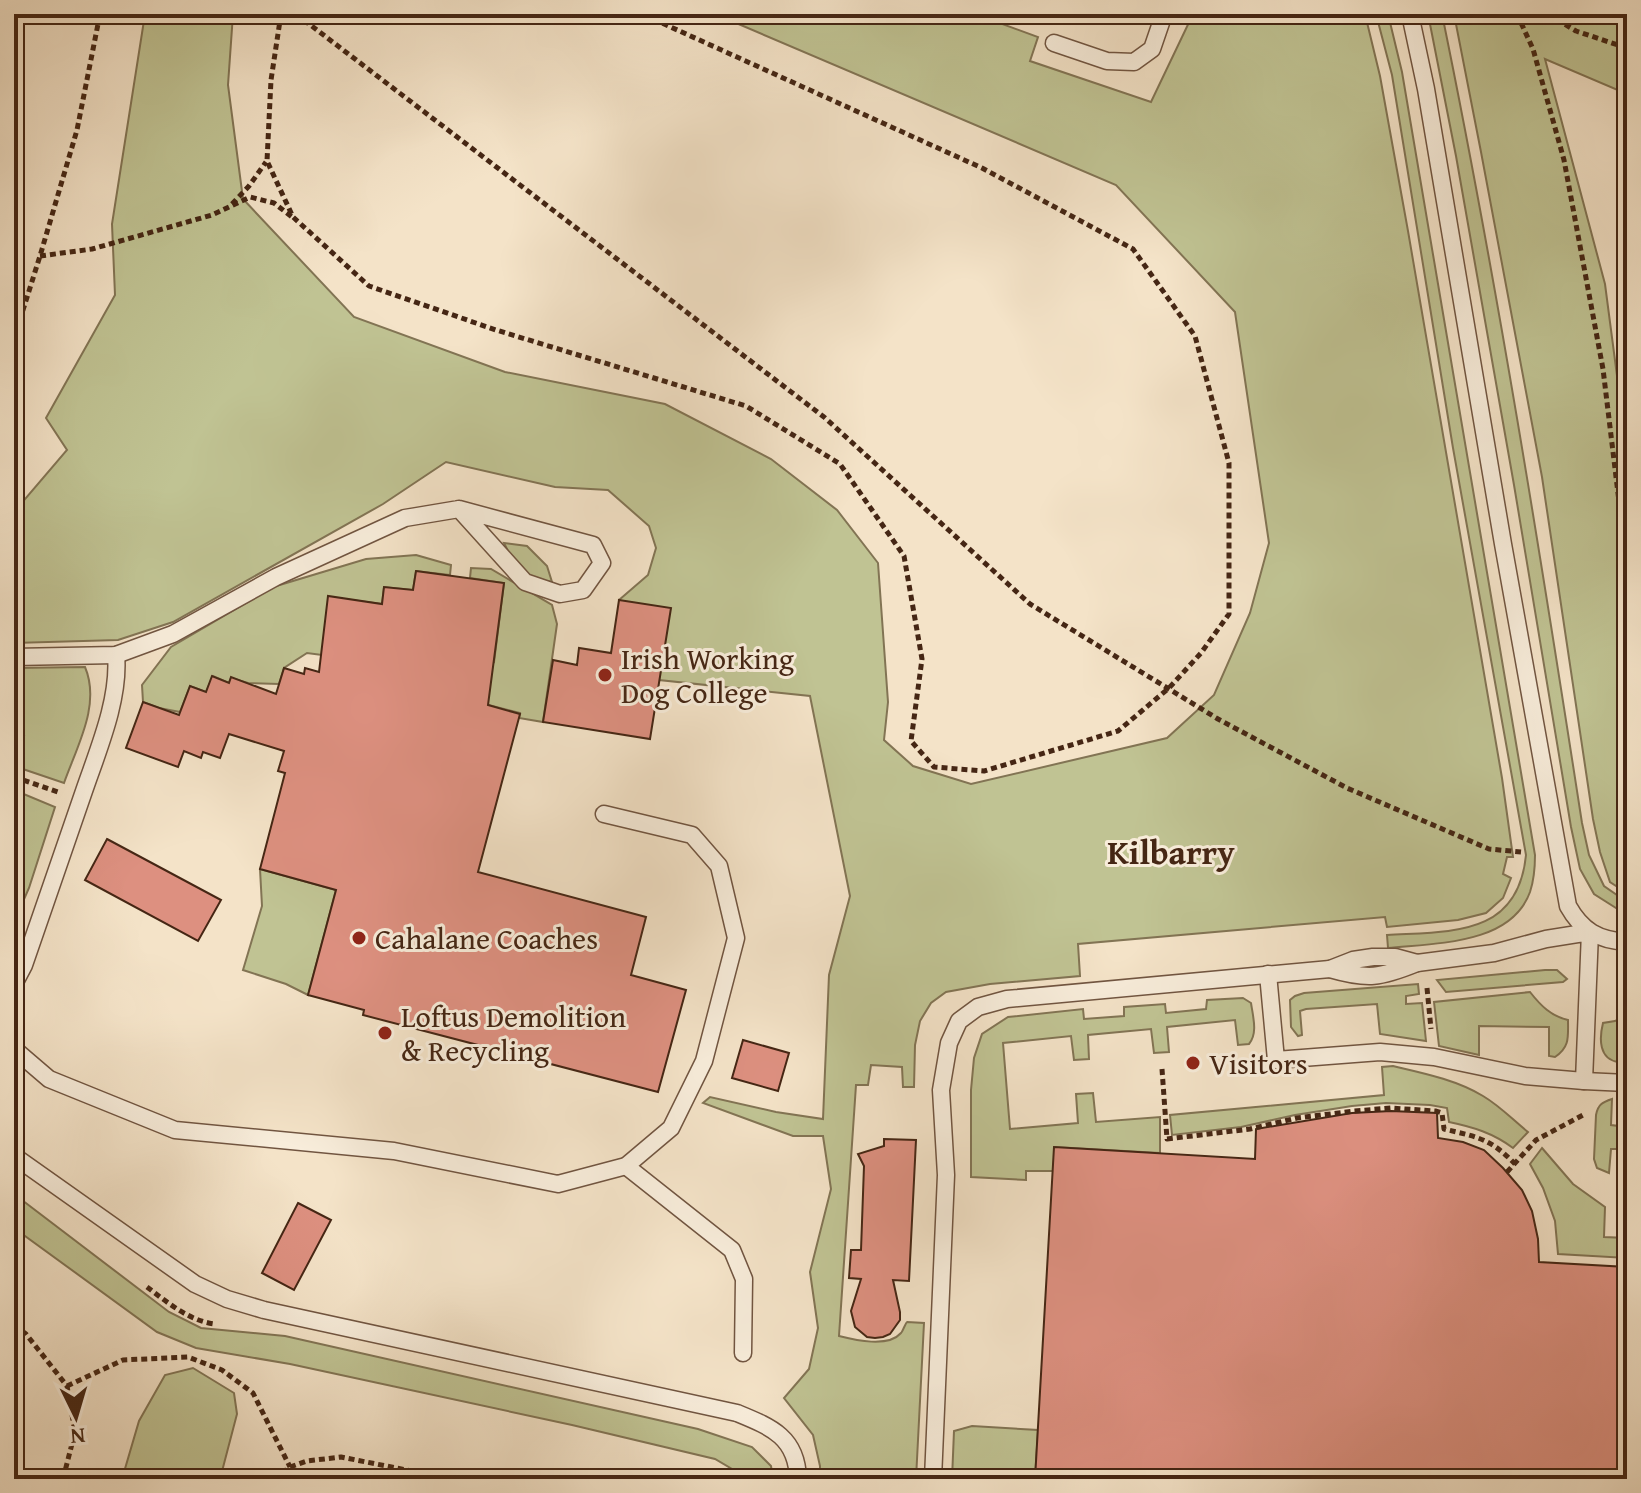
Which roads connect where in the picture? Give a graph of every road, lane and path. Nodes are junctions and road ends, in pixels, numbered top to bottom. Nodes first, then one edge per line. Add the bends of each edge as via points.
1 (100, 14) edge
2 (281, 14) edge
3 (296, 14) edge
4 (642, 14) edge
5 (1164, 14) edge
6 (1410, 14) edge
7 (1517, 14) edge
8 (1548, 14) edge
9 (1054, 43) dead end
10 (1627, 48) edge
11 (267, 161) junction
12 (227, 209) junction
13 (293, 217) junction
14 (40, 256) junction
15 (14, 329) edge
16 (459, 509) junction
17 (1627, 568) edge
18 (116, 655) junction
19 (14, 657) edge
20 (1169, 688) junction
21 (14, 777) edge
22 (81, 800) junction
23 (604, 814) dead end
24 (1521, 852) dead end
25 (1590, 932) junction
26 (1627, 942) edge
27 (1421, 963) junction
28 (1268, 974) junction
29 (14, 984) edge
30 (14, 1049) edge
31 (1434, 1057) junction
32 (1162, 1069) dead end
33 (1584, 1081) junction
34 (1627, 1083) edge
35 (1583, 1115) dead end
36 (14, 1156) edge
37 (1515, 1164) junction
38 (626, 1166) junction
39 (1507, 1172) dead end
40 (14, 1325) edge
41 (743, 1353) dead end
42 (67, 1386) junction
43 (290, 1467) junction
44 (63, 1479) edge
45 (274, 1479) edge
46 (452, 1479) edge
47 (798, 1479) edge
48 (933, 1479) edge

1 - 14 path via 77,130
2 - 11 path
3 - 20 path via 824,417 1030,604
4 - 20 path via 982,168 1133,249 1195,336 1229,463 1229,614
5 - 9 lane via 1152,49 1134,62 1107,61
6 - 25 lane via 1564,887 1575,919
7 - 17 path via 1533,49 1564,160 1603,369
8 - 10 path via 1576,31
11 - 12 path
11 - 13 path
12 - 13 path via 250,197 274,203
12 - 14 path via 92,249
13 - 20 path via 369,286 746,406 840,464 904,556 922,659 911,741 934,767 984,771 1118,731
14 - 15 path
16 - 16 lane via 525,582 560,594 583,590 602,563 593,545
16 - 18 lane via 405,518 276,577 173,634
18 - 19 lane
18 - 22 lane via 114,693
20 - 24 path via 1347,788 1489,849
21 - 22 path
22 - 29 lane
23 - 38 lane via 692,835 719,866 736,938 704,1061 671,1128
25 - 26 lane
25 - 27 lane
25 - 33 lane
27 - 28 lane via 1373,957 1330,969
27 - 31 path
28 - 31 lane via 1276,1060 1380,1052
28 - 48 lane via 1007,999 978,1007 959,1021 949,1043 941,1090 946,1175
30 - 38 lane via 49,1079 175,1130 394,1151 558,1184
31 - 33 lane via 1525,1076
32 - 37 path via 1167,1139 1354,1111 1436,1111 1442,1113 1444,1129 1480,1138
33 - 34 lane
35 - 37 path via 1536,1140
36 - 47 lane via 195,1284 227,1299 737,1413 769,1426 791,1445
37 - 39 path
38 - 41 lane via 732,1250 744,1279
40 - 42 path
42 - 43 path via 123,1360 188,1357 222,1370 253,1393
42 - 44 path via 75,1432
43 - 45 path
43 - 46 path via 341,1457

